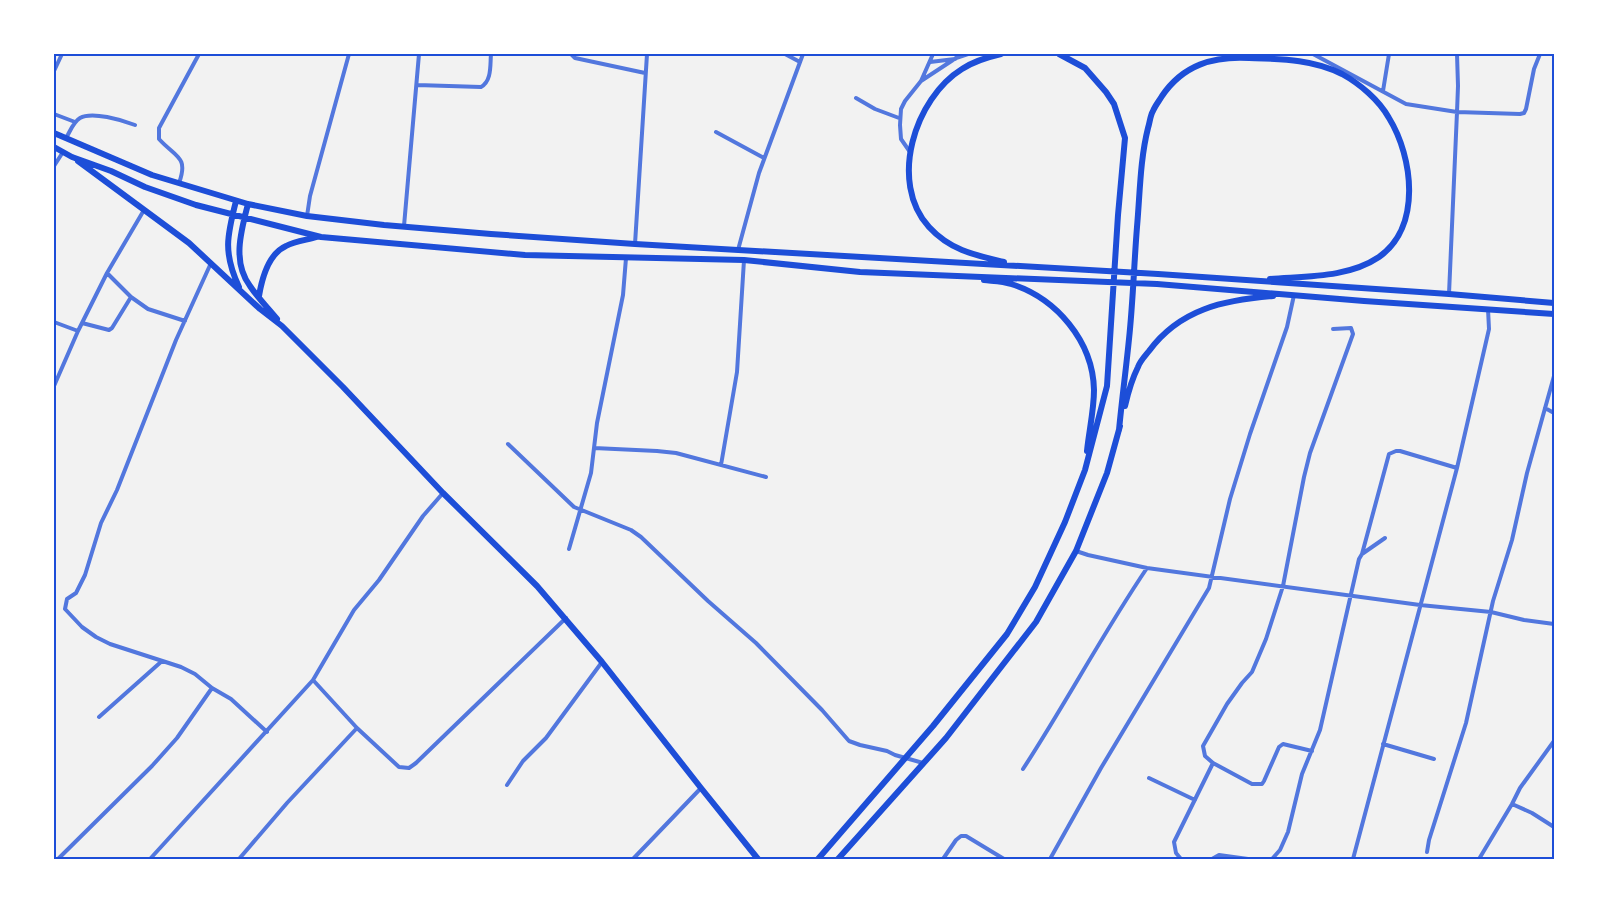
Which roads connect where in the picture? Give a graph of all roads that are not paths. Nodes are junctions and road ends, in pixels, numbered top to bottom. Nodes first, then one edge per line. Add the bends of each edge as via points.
1 (62, 54) edge
2 (192, 54) edge
3 (349, 54) edge
4 (419, 54) edge
5 (491, 54) edge
6 (571, 54) edge
7 (647, 54) edge
8 (786, 54) edge
9 (803, 54) edge
10 (933, 54) edge
11 (968, 54) edge
12 (1001, 54) edge
13 (1059, 54) edge
14 (1312, 54) edge
15 (1390, 54) edge
16 (1457, 54) edge
17 (1540, 54) edge
18 (197, 56) edge
19 (956, 58) junction
20 (800, 62) junction
21 (930, 62) junction
22 (54, 71) edge
23 (645, 73) junction
24 (921, 81) junction
25 (417, 84) junction
26 (1383, 91) junction
27 (856, 98) dead end
28 (1457, 112) junction
29 (54, 114) edge
30 (899, 118) junction
31 (75, 122) junction
32 (135, 125) dead end
33 (716, 132) dead end
34 (54, 133) edge
35 (66, 138) junction
36 (54, 148) edge
37 (63, 152) junction
38 (910, 152) junction
39 (72, 157) junction
40 (764, 158) junction
41 (54, 166) edge
42 (179, 184) junction
43 (236, 201) junction
44 (248, 204) junction
45 (144, 210) junction
46 (232, 215) junction
47 (307, 216) junction
48 (244, 218) junction
49 (404, 226) junction
50 (318, 237) junction
51 (635, 244) junction
52 (738, 250) junction
53 (626, 258) junction
54 (744, 260) junction
55 (211, 262) junction
56 (1027, 267) junction
57 (107, 274) junction
58 (949, 275) junction
59 (1246, 281) junction
60 (241, 290) junction
61 (1449, 294) junction
62 (1294, 295) junction
63 (259, 296) junction
64 (131, 297) junction
65 (1554, 303) edge
66 (1488, 309) junction
67 (1554, 314) edge
68 (54, 322) edge
69 (185, 322) junction
70 (82, 323) junction
71 (282, 326) junction
72 (1333, 329) dead end
73 (78, 331) junction
74 (1554, 376) edge
75 (54, 386) edge
76 (1545, 408) junction
77 (1554, 413) edge
78 (1118, 430) junction
79 (508, 444) dead end
80 (594, 448) junction
81 (721, 466) junction
82 (1457, 468) junction
83 (1085, 470) junction
84 (766, 477) dead end
85 (443, 493) junction
86 (580, 511) junction
87 (1385, 538) dead end
88 (569, 549) dead end
89 (1076, 551) junction
90 (1362, 554) junction
91 (1147, 568) junction
92 (1212, 576) junction
93 (1283, 586) junction
94 (1351, 596) junction
95 (1420, 606) junction
96 (1491, 612) junction
97 (566, 618) junction
98 (1554, 624) edge
99 (162, 661) junction
100 (602, 662) junction
101 (313, 680) junction
102 (212, 688) junction
103 (99, 717) dead end
104 (357, 728) junction
105 (267, 732) junction
106 (1554, 741) edge
107 (1383, 744) junction
108 (1552, 749) edge
109 (1312, 751) junction
110 (906, 758) junction
111 (1434, 759) dead end
112 (923, 763) junction
113 (1213, 763) junction
114 (1023, 769) dead end
115 (1149, 778) dead end
116 (506, 785) dead end
117 (701, 788) junction
118 (1195, 800) junction
119 (1512, 804) junction
120 (1554, 827) edge
121 (1427, 852) dead end
122 (58, 859) edge
123 (150, 859) edge
124 (239, 859) edge
125 (633, 859) edge
126 (758, 859) edge
127 (818, 859) edge
128 (838, 859) edge
129 (943, 859) edge
130 (1004, 859) edge
131 (1050, 859) edge
132 (1181, 859) edge
133 (1212, 859) edge
134 (1248, 859) edge
135 (1272, 859) edge
136 (1353, 859) edge
137 (1479, 859) edge

1 - 22 street
2 - 18 street
3 - 47 street
4 - 25 street
5 - 25 street via 489,78 481,87
6 - 23 street via 575,58
7 - 23 street
8 - 20 street
9 - 20 street
10 - 21 street
11 - 19 street
12 - 38 highway via 961,69 933,97 921,115
13 - 83 highway via 1085,68 1106,92 1114,104 1125,138 1107,386
14 - 26 street
15 - 26 street
16 - 28 street
17 - 28 street via 1524,113
18 - 42 street via 158,134 159,139 184,164
19 - 21 street
19 - 24 street
20 - 40 street
21 - 24 street
23 - 51 street
24 - 30 street via 905,101
25 - 49 street
26 - 28 street via 1406,104
27 - 30 street
28 - 61 street
29 - 31 street
30 - 38 street via 902,139
31 - 32 street via 89,116
31 - 35 street
33 - 40 street
34 - 35 highway
35 - 42 highway
36 - 37 highway
37 - 39 highway
37 - 41 street
38 - 56 highway via 909,179 913,198 929,226 950,244 972,255
39 - 45 highway
39 - 46 highway via 145,187
40 - 52 street
42 - 43 highway
43 - 44 highway
43 - 46 highway
44 - 47 highway
44 - 48 highway
45 - 55 highway
45 - 57 street
46 - 48 highway
46 - 60 highway via 227,247
47 - 49 highway
48 - 50 highway
48 - 63 highway via 239,252 241,265 249,285
49 - 51 highway
50 - 53 highway via 499,254
50 - 63 highway via 285,246 276,253 267,267
51 - 52 highway
52 - 56 highway
53 - 54 highway
53 - 80 street via 623,295
54 - 58 highway via 833,270
54 - 81 street via 737,372
55 - 60 highway
55 - 69 street
56 - 59 highway
57 - 64 street
57 - 70 street
58 - 62 highway via 1094,280
58 - 83 highway via 1010,284 1035,294 1061,314 1077,335 1090,364 1094,389
59 - 61 highway
59 - 78 highway via 1338,274 1378,258 1402,227 1409,198 1406,156 1399,137 1376,101 1343,74 1292,59 1240,57 1211,60 1196,66 1169,86 1152,111 1143,148 1129,339
60 - 71 highway
61 - 65 highway
62 - 66 highway
62 - 78 highway via 1242,298 1205,308 1164,332 1138,366
62 - 92 street via 1288,327 1230,499
63 - 71 highway
64 - 69 street via 148,308
64 - 70 street via 109,330
66 - 67 highway
66 - 82 street via 1489,329
68 - 73 street
69 - 99 street via 101,523 92,556 76,593 67,599 65,609 96,637
70 - 73 street
71 - 85 highway
72 - 93 street via 1351,328 1353,334 1310,453
73 - 75 street
74 - 76 street
76 - 77 street
76 - 96 street
78 - 89 highway via 1107,473
79 - 86 street
80 - 81 street via 676,453
80 - 86 street
81 - 84 street
82 - 90 street via 1400,451 1389,454
82 - 95 street
83 - 110 highway via 1039,579 1007,634
85 - 97 highway
85 - 101 street via 354,610
86 - 88 street
86 - 110 street via 631,530 641,537 756,644 849,741
87 - 90 street
89 - 91 street
89 - 112 highway via 1036,622
90 - 94 street
91 - 92 street
91 - 114 street
92 - 93 street
92 - 131 street via 1209,588
93 - 94 street
93 - 113 street via 1252,672 1227,704 1206,740 1203,751
94 - 95 street
94 - 109 street via 1320,730
95 - 96 street
95 - 107 street
96 - 98 street
96 - 121 street via 1466,723
97 - 100 highway
97 - 104 street via 409,768 399,768
99 - 102 street via 195,674
99 - 103 street
100 - 116 street via 546,738 523,761
100 - 117 highway
101 - 104 street
101 - 105 street
102 - 105 street via 230,699
102 - 122 street via 177,738 152,766
104 - 124 street
105 - 123 street
106 - 108 street
107 - 111 street
107 - 136 street
108 - 119 street via 1520,788
109 - 113 street via 1283,744 1264,782 1257,785
109 - 135 street via 1302,774 1288,832
110 - 112 street
110 - 127 highway
112 - 128 highway
113 - 118 street
115 - 118 street
117 - 125 street
117 - 126 highway
118 - 132 street via 1174,842
119 - 120 street
119 - 137 street
129 - 130 street via 956,840 966,836
133 - 134 street via 1220,855

